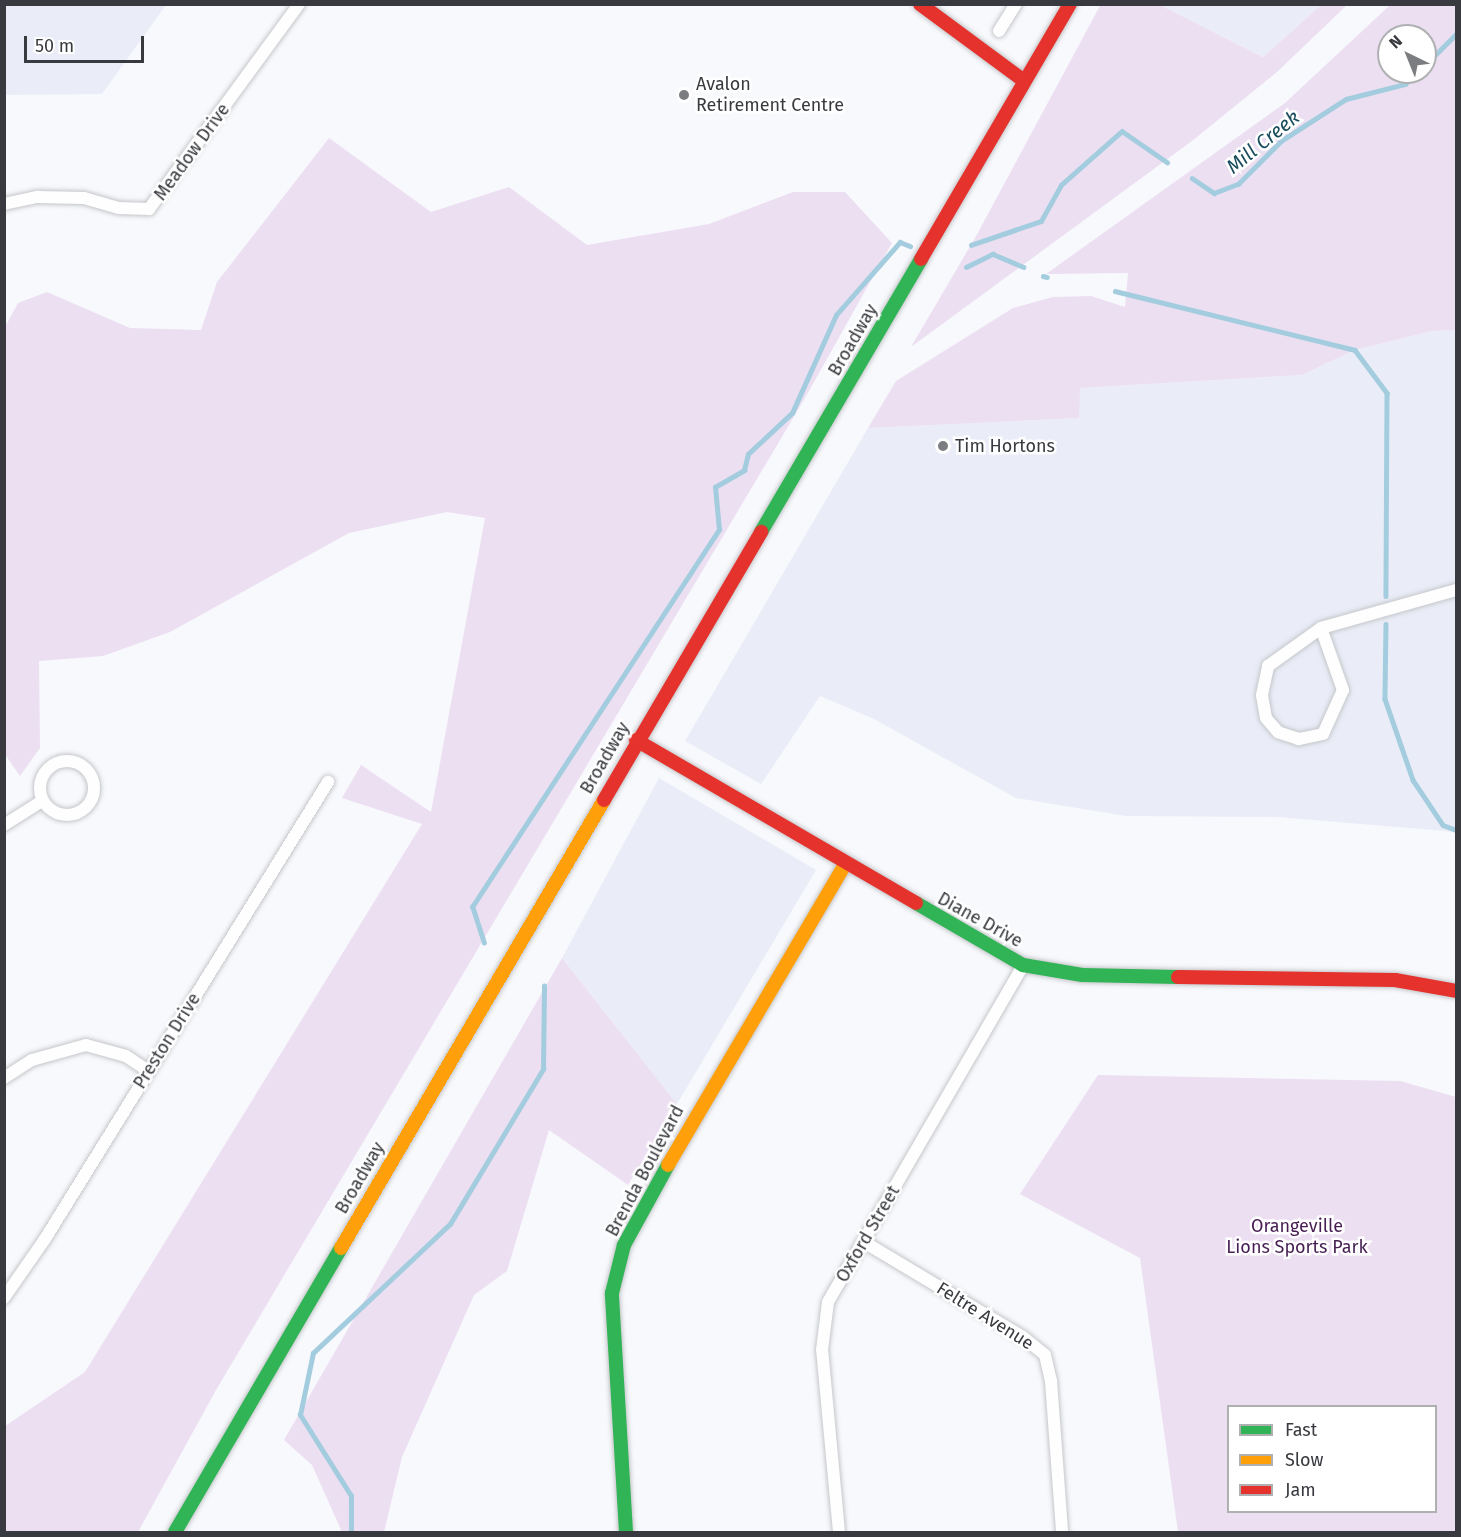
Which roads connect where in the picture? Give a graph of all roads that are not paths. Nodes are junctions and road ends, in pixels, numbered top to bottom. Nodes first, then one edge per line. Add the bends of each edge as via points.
1 (299, 4) edge
2 (920, 4) edge
3 (1016, 4) edge
4 (1070, 4) edge
5 (999, 30) dead end
6 (1024, 81) junction
7 (4, 204) edge
8 (1456, 591) edge
9 (1321, 628) junction
10 (636, 740) junction
11 (328, 782) dead end
12 (42, 801) junction
13 (4, 825) edge
14 (845, 864) junction
15 (1023, 965) junction
16 (1456, 992) edge
17 (148, 1071) junction
18 (4, 1078) edge
19 (864, 1242) junction
20 (4, 1298) edge
21 (175, 1533) edge
22 (626, 1533) edge
23 (839, 1533) edge
24 (1062, 1533) edge

1 - 7 street, Meadow Drive via 149,209 119,208 84,198 38,197
2 - 6 main road
3 - 5 street
4 - 6 main road, Broadway
6 - 10 main road, Broadway
8 - 9 street
9 - 9 street via 1268,666 1262,694 1266,718 1278,732 1299,739 1323,734 1343,690
10 - 14 main road, Diane Drive
10 - 21 main road, Broadway
11 - 17 street, Preston Drive
12 - 12 street via 65,815 85,808 94,791 89,771 73,760 54,763 39,781
12 - 13 street
14 - 15 main road, Diane Drive
14 - 22 main road, Brenda Boulevard via 700,1105 624,1245 612,1293 611,1324
15 - 16 main road, Diane Drive via 1082,975 1395,980
15 - 19 street, Oxford Street
17 - 18 street via 126,1056 86,1045 32,1060
17 - 20 street, Preston Drive via 45,1239
19 - 23 street, Oxford Street via 828,1302 822,1329
19 - 24 street, Feltre Avenue via 1023,1337 1045,1355 1051,1381

